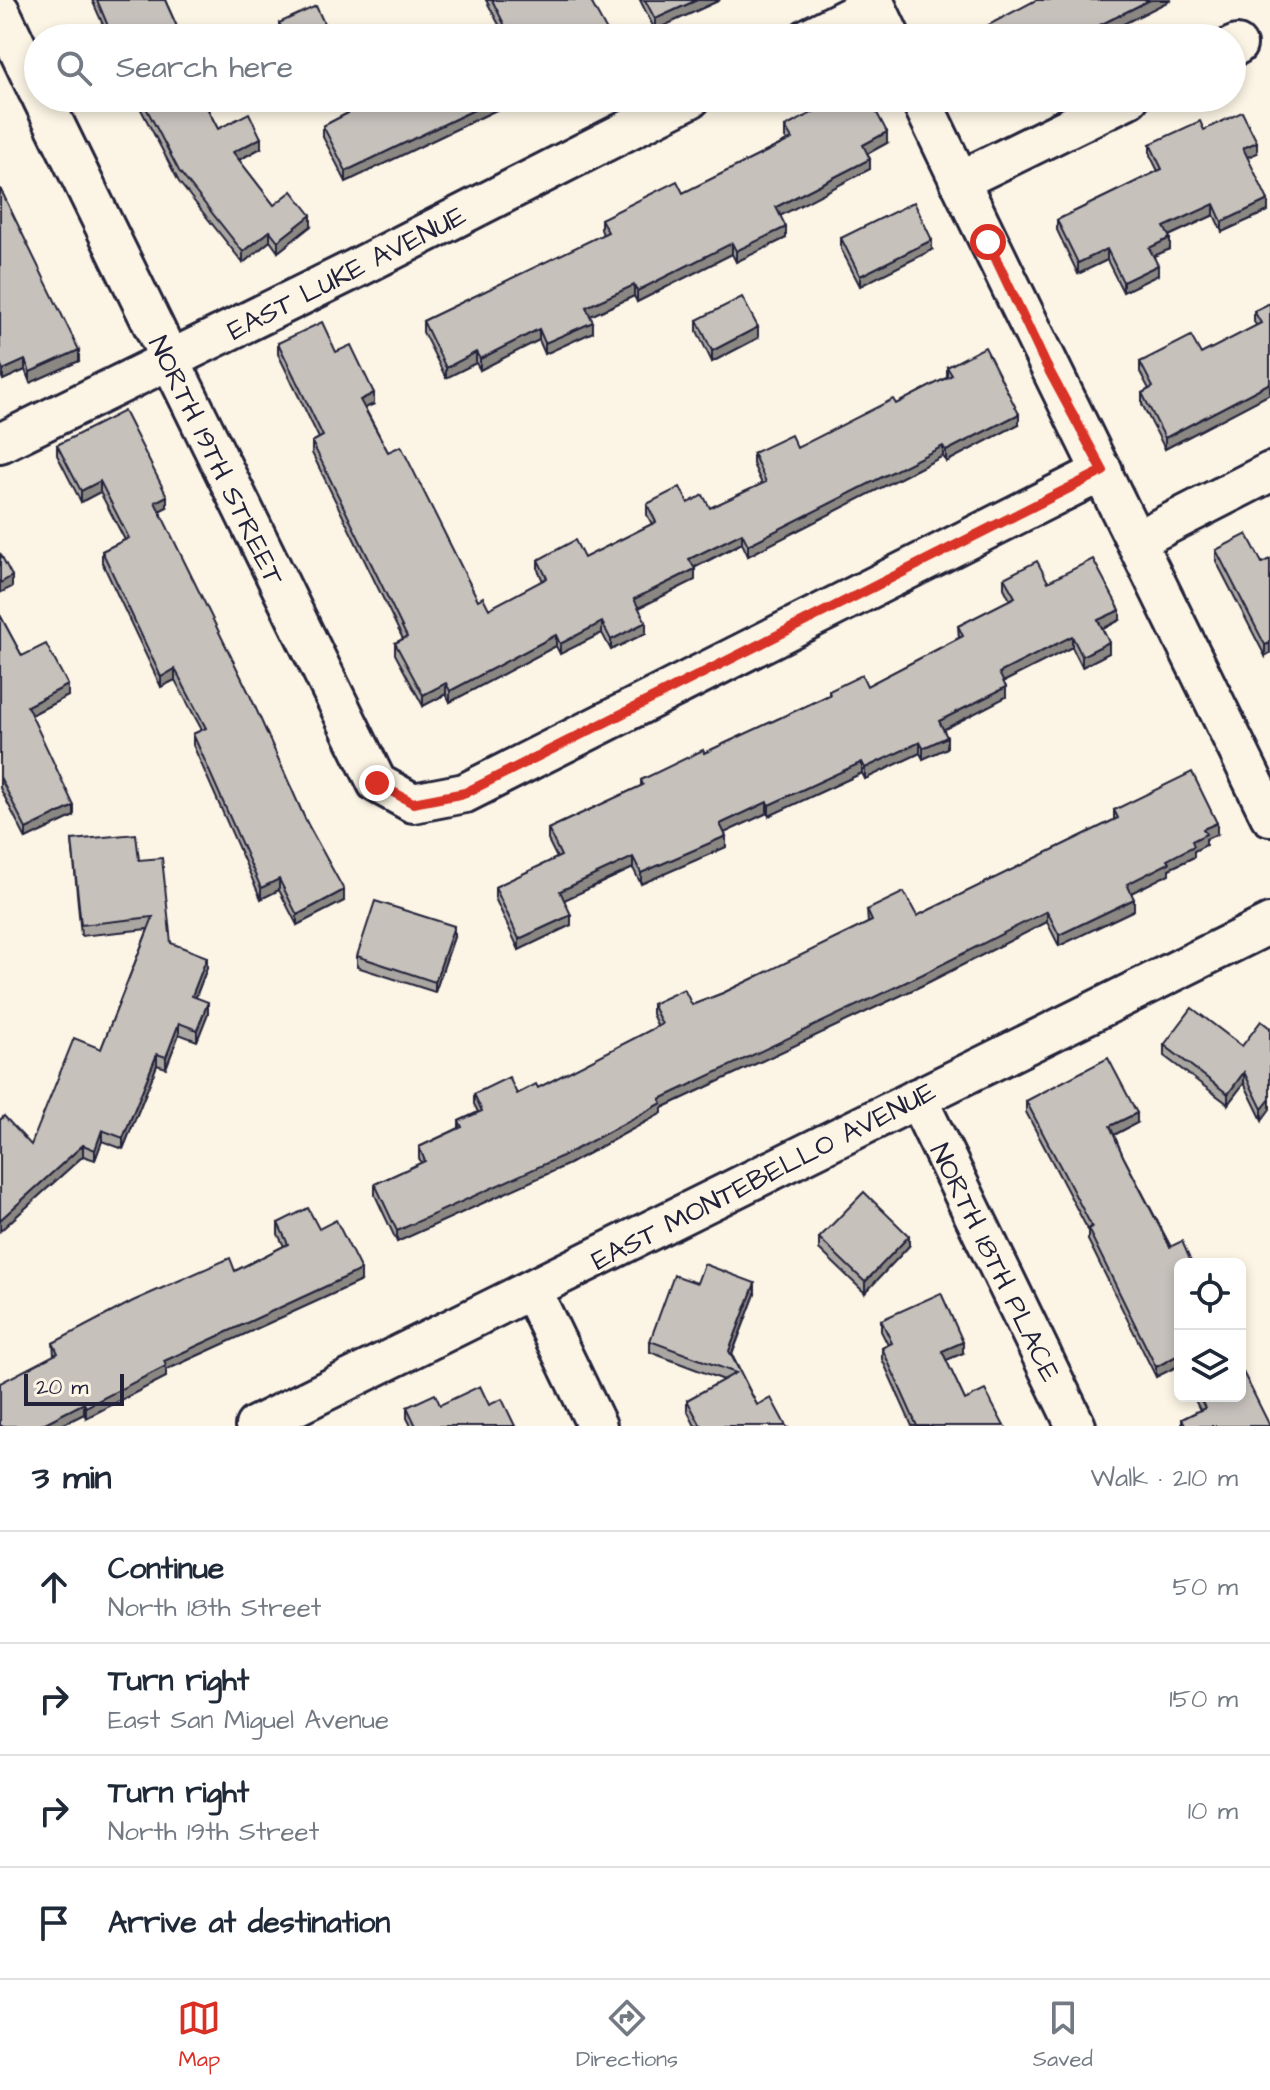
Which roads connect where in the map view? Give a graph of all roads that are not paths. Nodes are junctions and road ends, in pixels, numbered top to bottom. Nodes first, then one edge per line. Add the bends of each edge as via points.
1 (874, 2) edge
2 (0, 11) edge
3 (834, 24) edge
4 (884, 24) edge
5 (24, 62) edge
6 (49, 112) edge
7 (663, 112) edge
8 (927, 112) edge
9 (1100, 112) edge
10 (959, 181) junction
11 (168, 361) junction
12 (0, 443) edge
13 (1103, 471) junction
14 (1270, 472) edge
15 (1137, 540) junction
16 (1270, 816) edge
17 (1270, 924) edge
18 (917, 1098) junction
19 (532, 1291) junction
20 (255, 1426) edge
21 (597, 1426) edge
22 (1076, 1426) edge

1 - 3 street
1 - 4 street
2 - 5 street
6 - 11 street, NORTH 19TH STREET
7 - 11 street, EAST LUKE AVENUE
8 - 10 street
9 - 10 street
10 - 13 street
11 - 12 street, EAST LUKE AVENUE
11 - 13 street, NORTH 19TH STREET via 377,783 413,803 465,793
13 - 15 street
14 - 15 street
15 - 16 street
17 - 18 street, EAST MONTEBELLO AVENUE
18 - 19 street, EAST MONTEBELLO AVENUE
18 - 22 street, NORTH 18TH PLACE
19 - 20 street, EAST MONTEBELLO AVENUE
19 - 21 street

